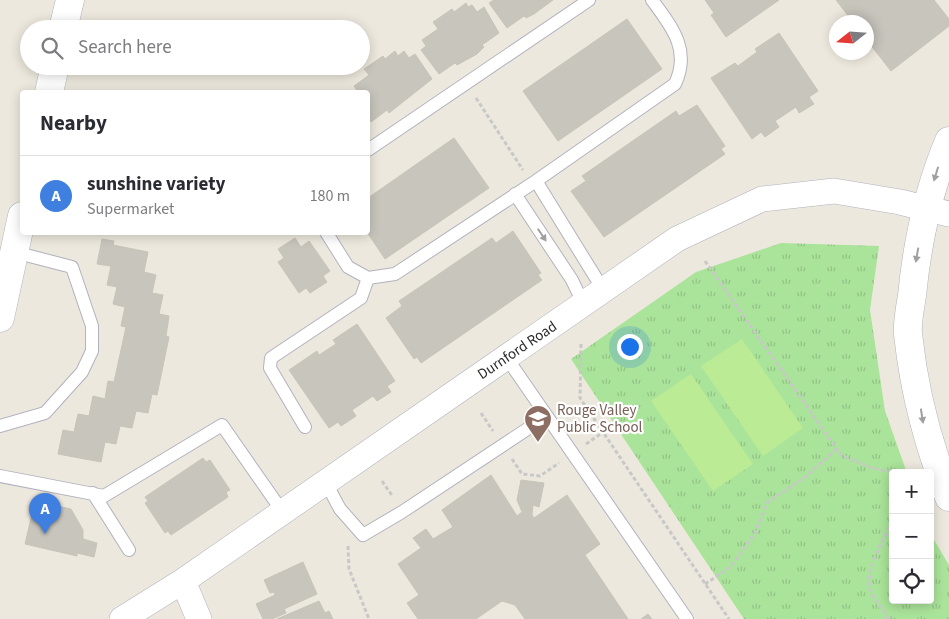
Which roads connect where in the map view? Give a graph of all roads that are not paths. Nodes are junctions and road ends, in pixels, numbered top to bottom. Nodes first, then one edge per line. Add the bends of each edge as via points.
1 (70, 0) edge
2 (589, 0) edge
3 (652, 0) edge
4 (66, 20) edge
5 (53, 75) edge
6 (50, 90) edge
7 (949, 141) edge
8 (370, 149) edge
9 (534, 182) junction
10 (515, 194) junction
11 (938, 211) edge
12 (20, 225) edge
13 (328, 235) edge
14 (14, 252) junction
15 (368, 278) junction
16 (604, 291) junction
17 (584, 305) junction
18 (0, 318) edge
19 (506, 357) junction
20 (547, 416) junction
21 (0, 426) edge
22 (306, 427) dead end
23 (0, 476) edge
24 (325, 481) junction
25 (93, 494) junction
26 (949, 497) edge
27 (282, 511) junction
28 (129, 550) dead end
29 (183, 581) junction
30 (122, 619) edge
31 (199, 619) edge
32 (687, 619) edge

1 - 4 street
2 - 8 lane
3 - 9 lane via 670,24 682,53 682,70 676,84
5 - 6 street
7 -> 11 street via 938,167
9 - 10 lane
9 - 16 lane
10 - 15 lane via 395,274
10 -> 17 lane via 572,280
11 - 16 street, Durnford Road via 834,191 762,200 678,239
11 -> 26 street via 914,269 908,332 924,426
12 - 14 street
13 - 15 lane via 348,268
14 - 18 street
14 - 21 lane via 72,267 92,326 92,351 82,372 45,413
15 - 22 lane via 361,298 271,358 270,368
16 - 17 street, Durnford Road
17 - 19 street, Durnford Road
19 - 20 lane
19 - 24 street, Durnford Road
20 - 24 lane via 363,535 340,510
20 - 32 lane
23 - 25 lane
24 - 27 street, Durnford Road
25 - 27 lane via 104,496 222,425
25 - 28 lane
27 - 29 street, Durnford Road
29 - 30 street, Durnford Road
29 - 31 street

